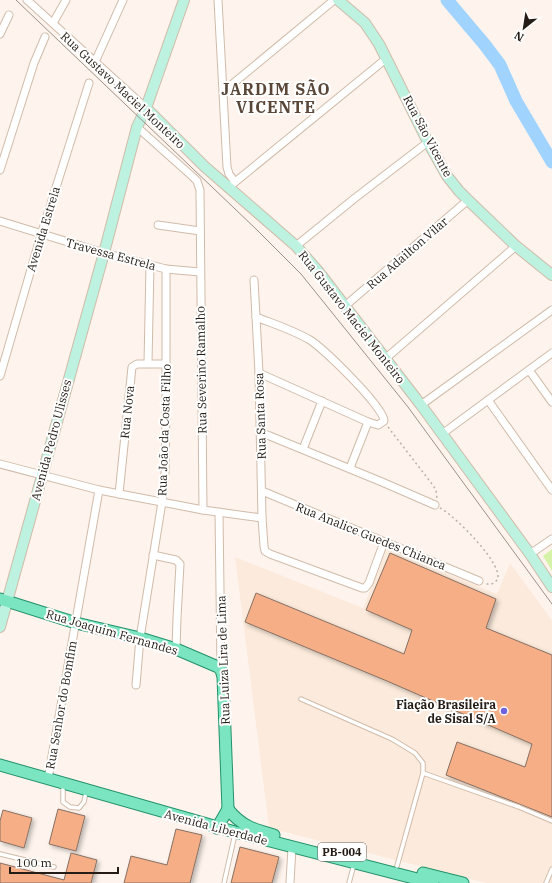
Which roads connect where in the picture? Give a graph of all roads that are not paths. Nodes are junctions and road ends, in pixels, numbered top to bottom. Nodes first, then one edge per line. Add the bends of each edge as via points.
1 (27, 0) edge
2 (66, 0) edge
3 (123, 0) edge
4 (218, 0) edge
5 (334, 0) edge
6 (338, 0) edge
7 (182, 1) edge
8 (9, 15) dead end
9 (52, 23) junction
10 (0, 34) edge
11 (45, 37) dead end
12 (387, 58) junction
13 (95, 62) junction
14 (89, 83) dead end
15 (224, 91) junction
16 (146, 108) junction
17 (137, 128) junction
18 (428, 142) junction
19 (0, 170) edge
20 (232, 185) junction
21 (468, 200) junction
22 (0, 221) edge
23 (158, 224) dead end
24 (200, 231) junction
25 (41, 235) junction
26 (296, 246) junction
27 (516, 246) junction
28 (104, 253) junction
29 (150, 265) junction
30 (166, 268) junction
31 (200, 272) junction
32 (552, 276) edge
33 (254, 280) dead end
34 (345, 306) junction
35 (552, 310) edge
36 (256, 317) junction
37 (552, 353) edge
38 (386, 359) junction
39 (148, 363) junction
40 (166, 364) junction
41 (529, 370) junction
42 (259, 373) junction
43 (0, 376) edge
44 (488, 400) junction
45 (322, 401) junction
46 (552, 402) edge
47 (421, 405) junction
48 (368, 422) junction
49 (260, 432) junction
50 (442, 434) junction
51 (303, 450) junction
52 (0, 464) edge
53 (350, 468) junction
54 (42, 475) junction
55 (99, 490) junction
56 (552, 490) edge
57 (262, 491) junction
58 (119, 494) junction
59 (162, 502) junction
60 (435, 505) road end
61 (202, 510) junction
62 (219, 512) junction
63 (262, 518) junction
64 (552, 538) edge
65 (384, 542) junction
66 (153, 554) junction
67 (530, 554) junction
68 (479, 581) road end
69 (552, 586) edge
70 (4, 600) edge
71 (76, 623) junction
72 (0, 627) edge
73 (140, 638) junction
74 (176, 649) junction
75 (221, 670) junction
76 (136, 685) dead end
77 (301, 699) dead end
78 (0, 765) edge
79 (423, 773) junction
80 (48, 779) junction
81 (63, 783) junction
82 (87, 790) junction
83 (228, 809) junction
84 (552, 821) edge
85 (217, 828) junction
86 (235, 832) junction
87 (292, 847) junction
88 (0, 854) edge
89 (354, 862) junction
90 (397, 866) junction
91 (54, 867) dead end
92 (552, 869) edge
93 (224, 883) edge
94 (290, 883) edge
95 (349, 883) edge
96 (433, 883) edge
97 (463, 883) edge
98 (546, 883) edge

1 - 9 street, Rua Gustavo Maciel Monteiro
2 - 9 street
3 - 13 street
4 - 15 street
5 - 15 street
6 - 12 street, Rua São Vicente via 365,23
7 - 16 street, Avenida Pedro Ulisses
8 - 10 street
9 - 13 street, Rua Gustavo Maciel Monteiro
11 - 19 street via 34,63
12 - 18 street, Rua São Vicente
12 - 20 street
13 - 16 street, Rua Gustavo Maciel Monteiro
14 - 25 street, Avenida Estrela
15 - 20 street via 227,167
16 - 17 street, Avenida Pedro Ulisses
16 - 20 street, Rua Gustavo Maciel Monteiro via 204,166
17 - 24 street, Rua Severino Ramalho via 197,181 200,190
17 - 28 street, Avenida Pedro Ulisses
18 - 21 street, Rua São Vicente via 447,176
18 - 26 street
20 - 26 street, Rua Gustavo Maciel Monteiro
21 - 27 street, Rua São Vicente
21 - 34 street, Rua Adailton Vilar
22 - 25 street, Travessa Estrela
23 - 24 street
24 - 31 street, Rua Severino Ramalho
25 - 28 street, Travessa Estrela
25 - 43 street, Avenida Estrela
26 - 34 street, Rua Gustavo Maciel Monteiro
27 - 32 street, Rua São Vicente
27 - 38 street
28 - 29 street, Travessa Estrela
28 - 54 street, Avenida Pedro Ulisses
29 - 30 street, Travessa Estrela
29 - 39 street
30 - 31 street, Travessa Estrela
30 - 40 street, Rua João da Costa Filho
31 - 61 street, Rua Severino Ramalho
33 - 36 street, Rua Santa Rosa
34 - 38 street, Rua Gustavo Maciel Monteiro
35 - 47 street
36 - 42 street, Rua Santa Rosa
36 - 48 street via 289,329 324,351 383,416 384,421 378,425
37 - 41 street
38 - 47 street, Rua Gustavo Maciel Monteiro
39 - 40 street, Rua Nova
39 - 58 street, Rua Nova via 132,367
40 - 59 street, Rua João da Costa Filho via 165,472
41 - 44 street
41 - 46 street
42 - 45 street
42 - 49 street, Rua Santa Rosa
44 - 50 street
44 - 56 street
45 - 48 street
45 - 51 street
47 - 50 street, Rua Gustavo Maciel Monteiro
48 - 53 street
49 - 51 street
49 - 57 street, Rua Santa Rosa
50 - 67 street, Rua Gustavo Maciel Monteiro
51 - 53 street
52 - 54 street
53 - 60 street
54 - 55 street
54 - 70 street, Avenida Pedro Ulisses
55 - 58 street
55 - 71 street, Rua Senhor do Bomfim
57 - 63 street, Rua Santa Rosa
57 - 65 street, Rua Analice Guedes Chianca
58 - 59 street
59 - 61 street
59 - 66 street, Rua João da Costa Filho
61 - 62 street
62 - 63 street
62 - 75 street, Rua Luiza Lira de Lima
63 - 65 street, Rua Santa Rosa via 265,551 314,572 362,588 369,583
64 - 67 street
65 - 68 street, Rua Analice Guedes Chianca
66 - 73 street, Rua João da Costa Filho
66 - 74 street via 176,560 180,564
67 - 69 street, Rua Gustavo Maciel Monteiro
70 - 71 main road, Rua Joaquim Fernandes
70 - 72 street, Avenida Pedro Ulisses
71 - 73 main road, Rua Joaquim Fernandes
71 - 80 street, Rua Senhor do Bomfim
73 - 74 main road, Rua Joaquim Fernandes
73 - 76 street, Rua João da Costa Filho
74 - 75 main road, Rua Joaquim Fernandes
75 - 83 main road, Rua Luiza Lira de Lima
77 - 79 lane via 392,739 415,752 423,763
78 - 80 main road, Avenida Liberdade / PB-004
79 - 84 lane
79 - 90 lane
80 - 81 main road, Avenida Liberdade / PB-004
81 - 82 main road, Avenida Liberdade / PB-004
81 - 82 lane via 64,802 70,807 82,806
82 - 85 main road, Avenida Liberdade / PB-004
83 - 85 main road
83 - 90 main road, Avenida Liberdade / PB-004 via 238,821 256,830
85 - 86 main road, Avenida Liberdade / PB-004
86 - 87 main road, Avenida Liberdade / PB-004
86 - 93 lane
87 - 89 main road, Avenida Liberdade / PB-004
87 - 94 street
88 - 91 lane
89 - 95 lane
89 - 96 main road, Avenida Liberdade / PB-004
90 - 97 main road, Avenida Liberdade / PB-004
92 - 98 lane

